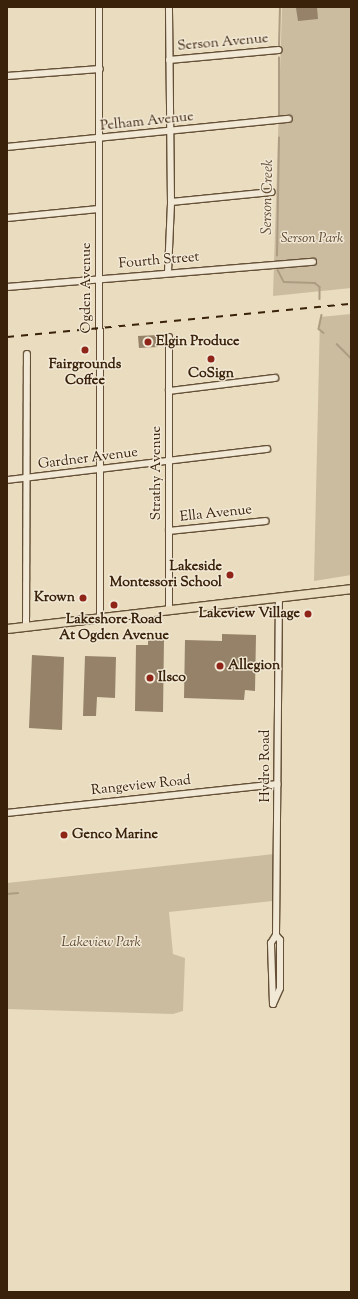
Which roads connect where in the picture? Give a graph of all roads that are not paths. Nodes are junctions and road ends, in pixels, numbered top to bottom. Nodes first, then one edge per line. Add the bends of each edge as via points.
1 (99, 7) edge
2 (168, 7) edge
3 (279, 50) dead end
4 (169, 60) junction
5 (100, 69) junction
6 (7, 76) edge
7 (288, 119) dead end
8 (169, 130) junction
9 (99, 139) junction
10 (7, 147) edge
11 (272, 192) dead end
12 (171, 202) junction
13 (99, 210) junction
14 (7, 218) edge
15 (313, 262) dead end
16 (168, 272) junction
17 (98, 279) junction
18 (7, 287) edge
19 (169, 337) dead end
20 (27, 354) dead end
21 (275, 378) dead end
22 (169, 391) junction
23 (267, 449) dead end
24 (168, 462) junction
25 (99, 469) junction
26 (28, 478) junction
27 (7, 480) edge
28 (265, 521) dead end
29 (169, 531) junction
30 (351, 589) edge
31 (279, 598) junction
32 (170, 609) junction
33 (100, 617) junction
34 (26, 626) junction
35 (7, 629) edge
36 (277, 784) junction
37 (7, 813) edge
38 (276, 935) junction

1 - 5 street, Ogden Avenue
2 - 4 street
3 - 4 street, Serson Avenue
4 - 8 street
5 - 6 street
5 - 9 street, Ogden Avenue
7 - 8 street, Pelham Avenue
8 - 9 street, Pelham Avenue
8 - 12 street
9 - 10 street, Pelham Avenue
9 - 13 street, Ogden Avenue
11 - 12 street
12 - 16 street
13 - 14 street
13 - 17 street, Ogden Avenue
15 - 16 street, Fourth Street
16 - 17 street, Fourth Street
17 - 18 street, Fourth Street
17 - 25 street, Ogden Avenue
19 - 22 street, Strathy Avenue
20 - 26 street
21 - 22 street
22 - 24 street, Strathy Avenue
23 - 24 street, Gardner Avenue
24 - 25 street, Gardner Avenue
24 - 29 street, Strathy Avenue
25 - 26 street, Gardner Avenue
25 - 33 street, Ogden Avenue
26 - 27 street, Gardner Avenue
26 - 34 street
28 - 29 street, Ella Avenue
29 - 32 street, Strathy Avenue
30 - 31 main road
31 - 32 main road
31 - 36 street, Hydro Road
32 - 33 main road
33 - 34 main road
34 - 35 main road
36 - 37 street, Rangeview Road
36 - 38 street, Hydro Road
38 - 38 street via 271,943 269,989 273,1004 280,988 280,940

